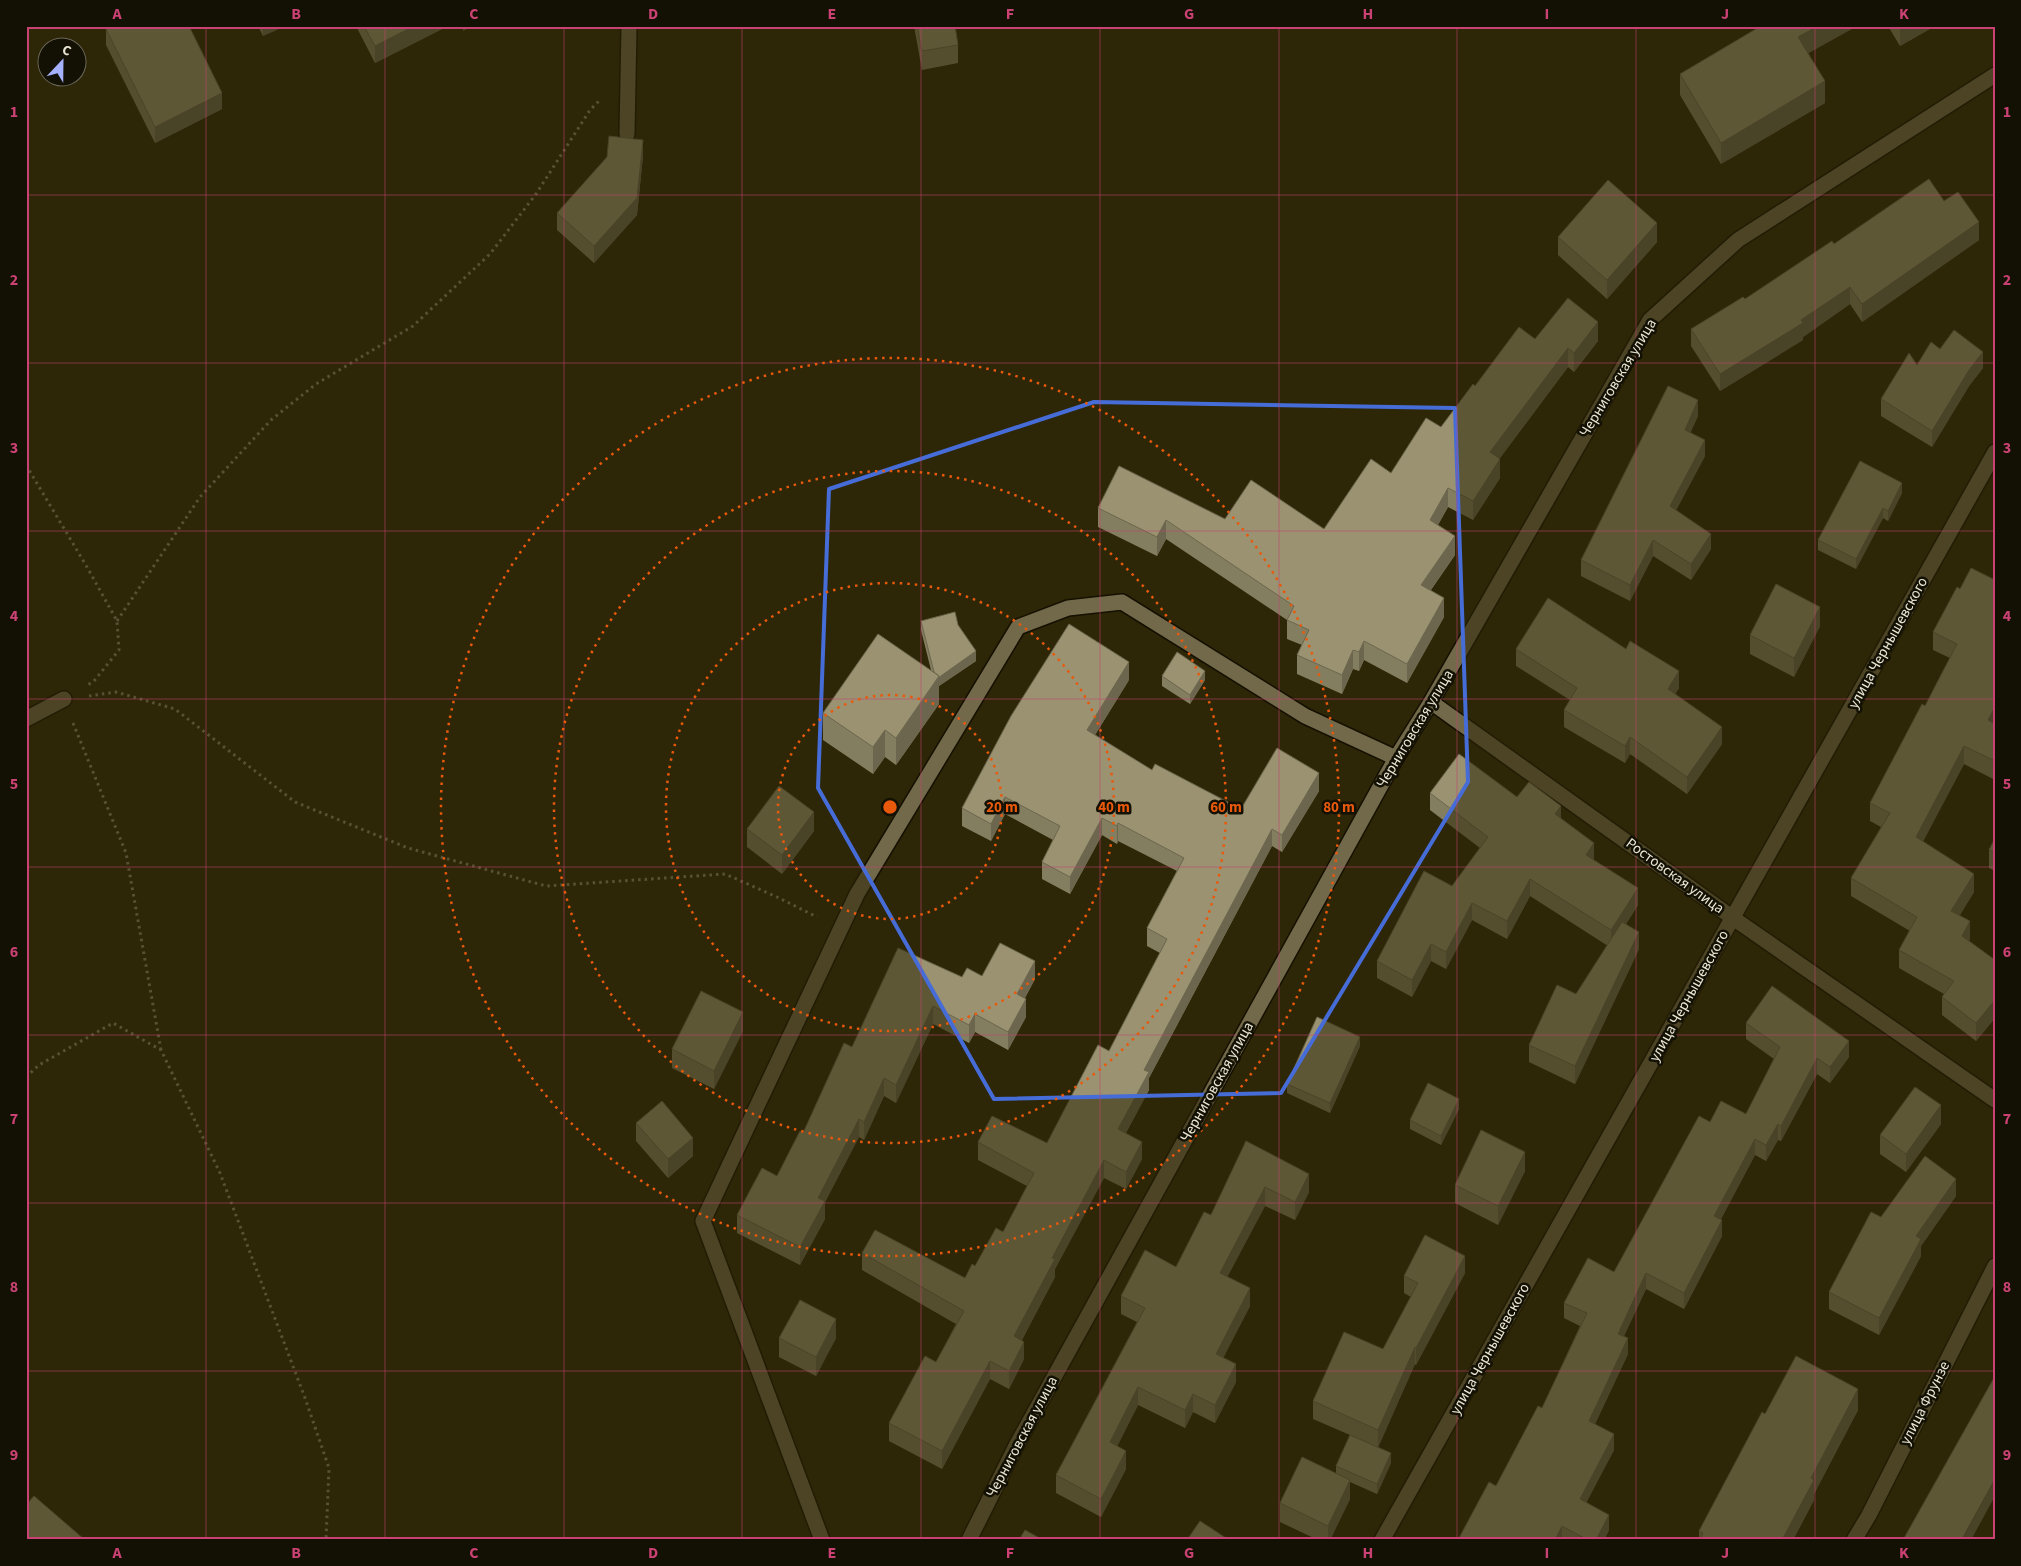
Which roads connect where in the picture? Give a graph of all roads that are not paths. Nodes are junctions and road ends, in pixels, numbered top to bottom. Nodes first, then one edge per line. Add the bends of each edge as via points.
1 (630, 26) edge
2 (1995, 75) edge
3 (627, 134) dead end
4 (1995, 452) edge
5 (64, 699) road end
6 (1431, 702) junction
7 (26, 719) edge
8 (1396, 758) junction
9 (1733, 918) junction
10 (1995, 1100) edge
11 (1995, 1266) edge
12 (822, 1540) edge
13 (969, 1540) edge
14 (1382, 1540) edge
15 (1854, 1540) edge

1 - 3 street
2 - 6 street, Черниговская улица via 1738,240 1650,320
4 - 9 street, улица Чернышевского
5 - 7 street
6 - 8 street, Черниговская улица
6 - 9 street, Ростовская улица
8 - 12 street via 1305,716 1122,602 1068,608 1018,627 857,894 703,1221
8 - 13 street, Черниговская улица via 1016,1446
9 - 10 street, Ростовская улица
9 - 14 street, улица Чернышевского
11 - 15 street, улица Фрунзе

